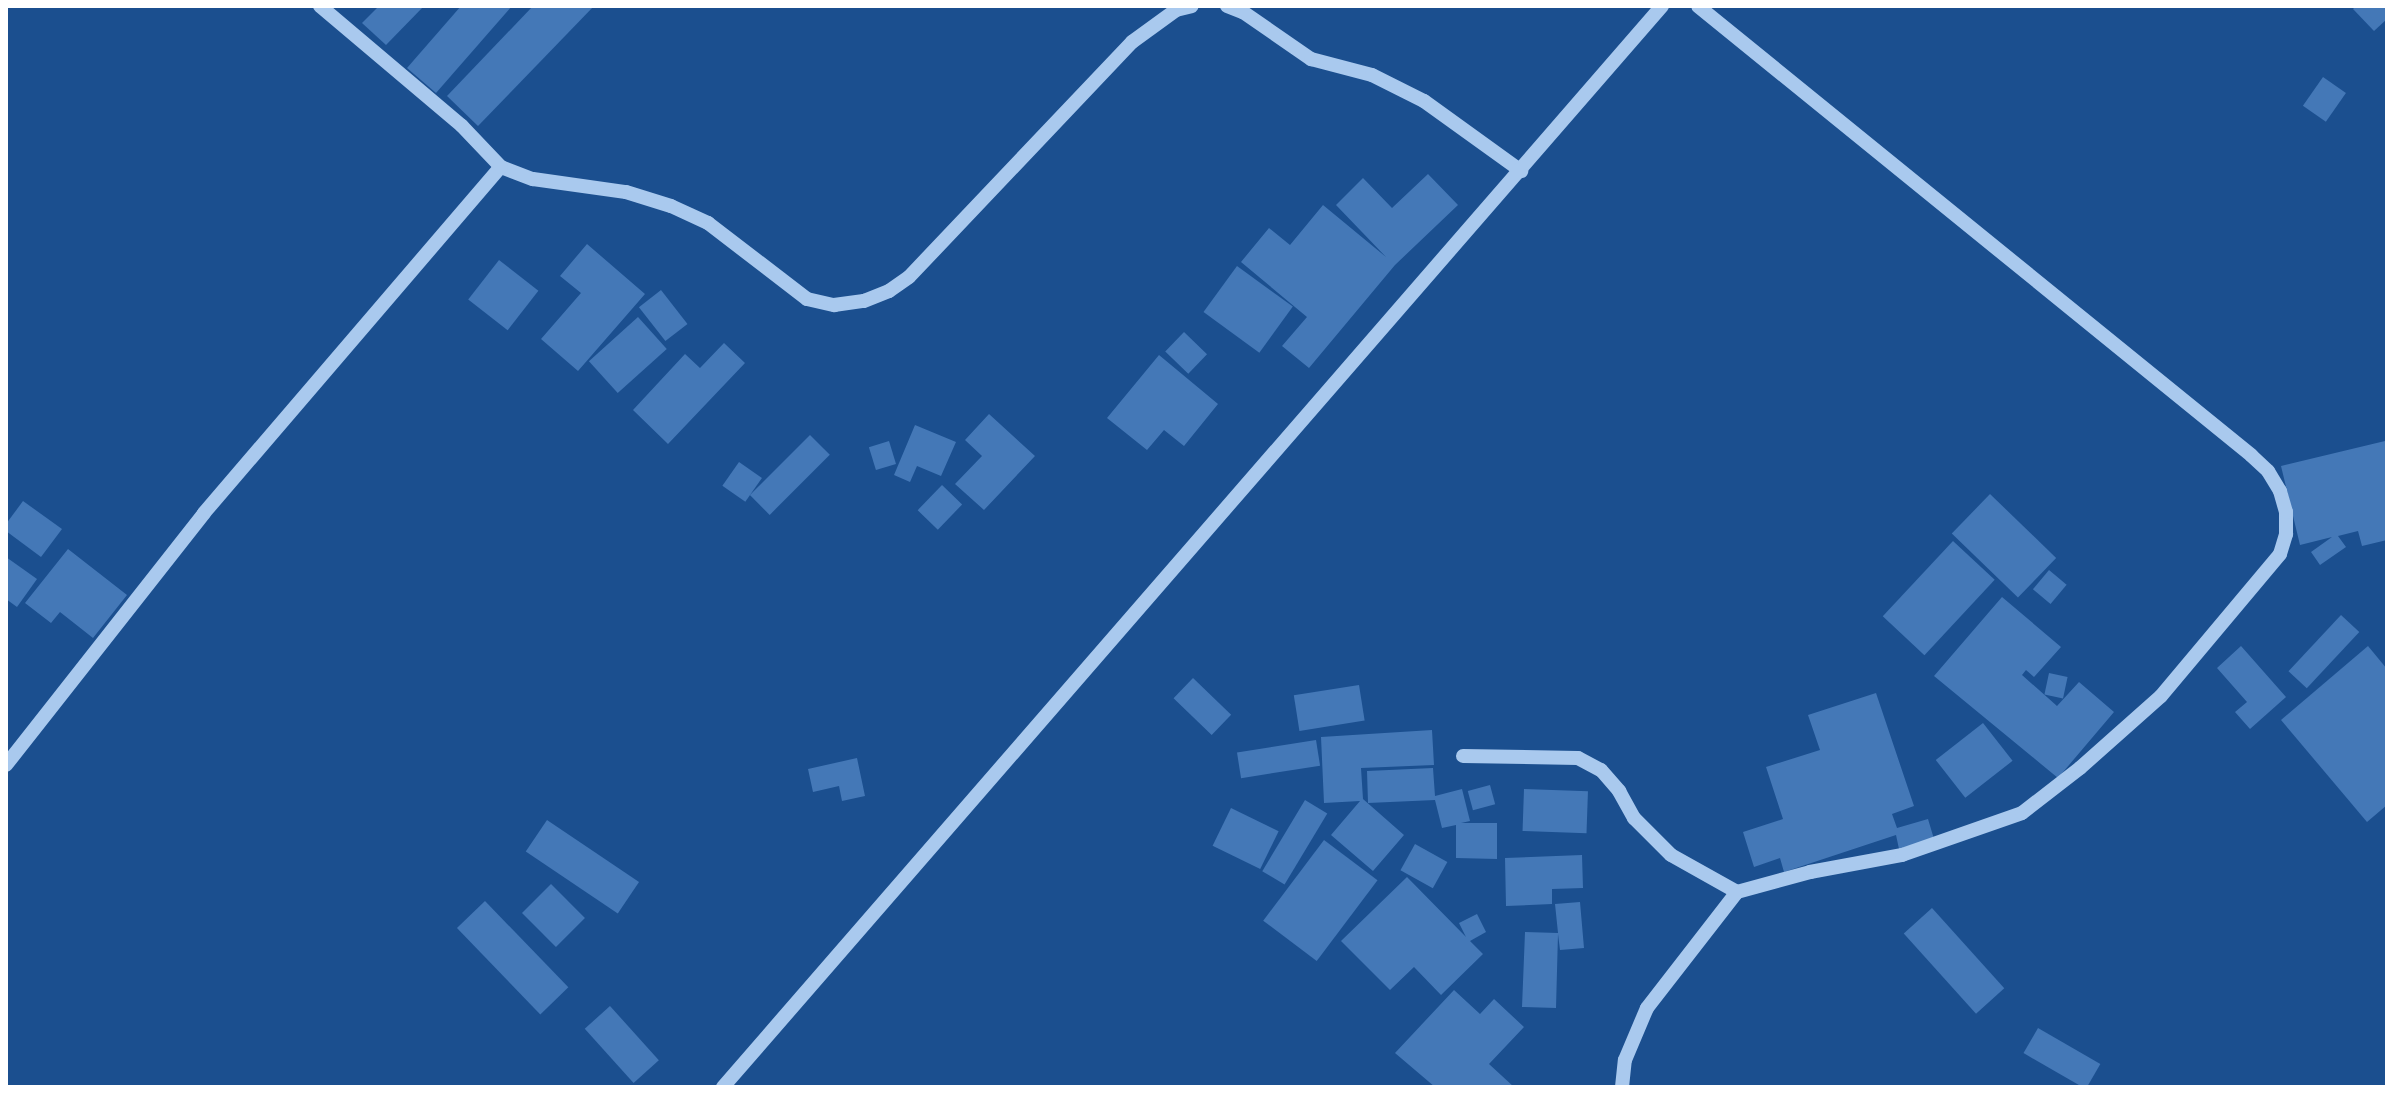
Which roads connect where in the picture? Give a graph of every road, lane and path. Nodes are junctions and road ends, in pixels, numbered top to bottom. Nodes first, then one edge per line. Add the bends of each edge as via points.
1 (320, 6) edge
2 (1192, 6) edge
3 (1227, 6) edge
4 (1662, 6) edge
5 (1698, 6) edge
6 (501, 167) junction
7 (1521, 171) junction
8 (1463, 756) dead end
9 (6, 765) edge
10 (1737, 892) junction
11 (723, 1087) edge
12 (1622, 1087) edge

1 - 6 street via 462,126
2 - 6 street via 1176,10 1132,42 909,277 864,301 834,305 807,299 708,223 671,206 626,192 533,179
3 - 7 street via 1311,59 1372,75 1424,101
4 - 7 street
5 - 10 street via 2251,455 2268,471 2286,512 2280,554 2161,696 2022,813 1902,855
6 - 9 street via 204,513
7 - 11 street
8 - 10 street via 1578,758 1601,770 1634,818 1671,855
10 - 12 street via 1647,1008 1625,1060

